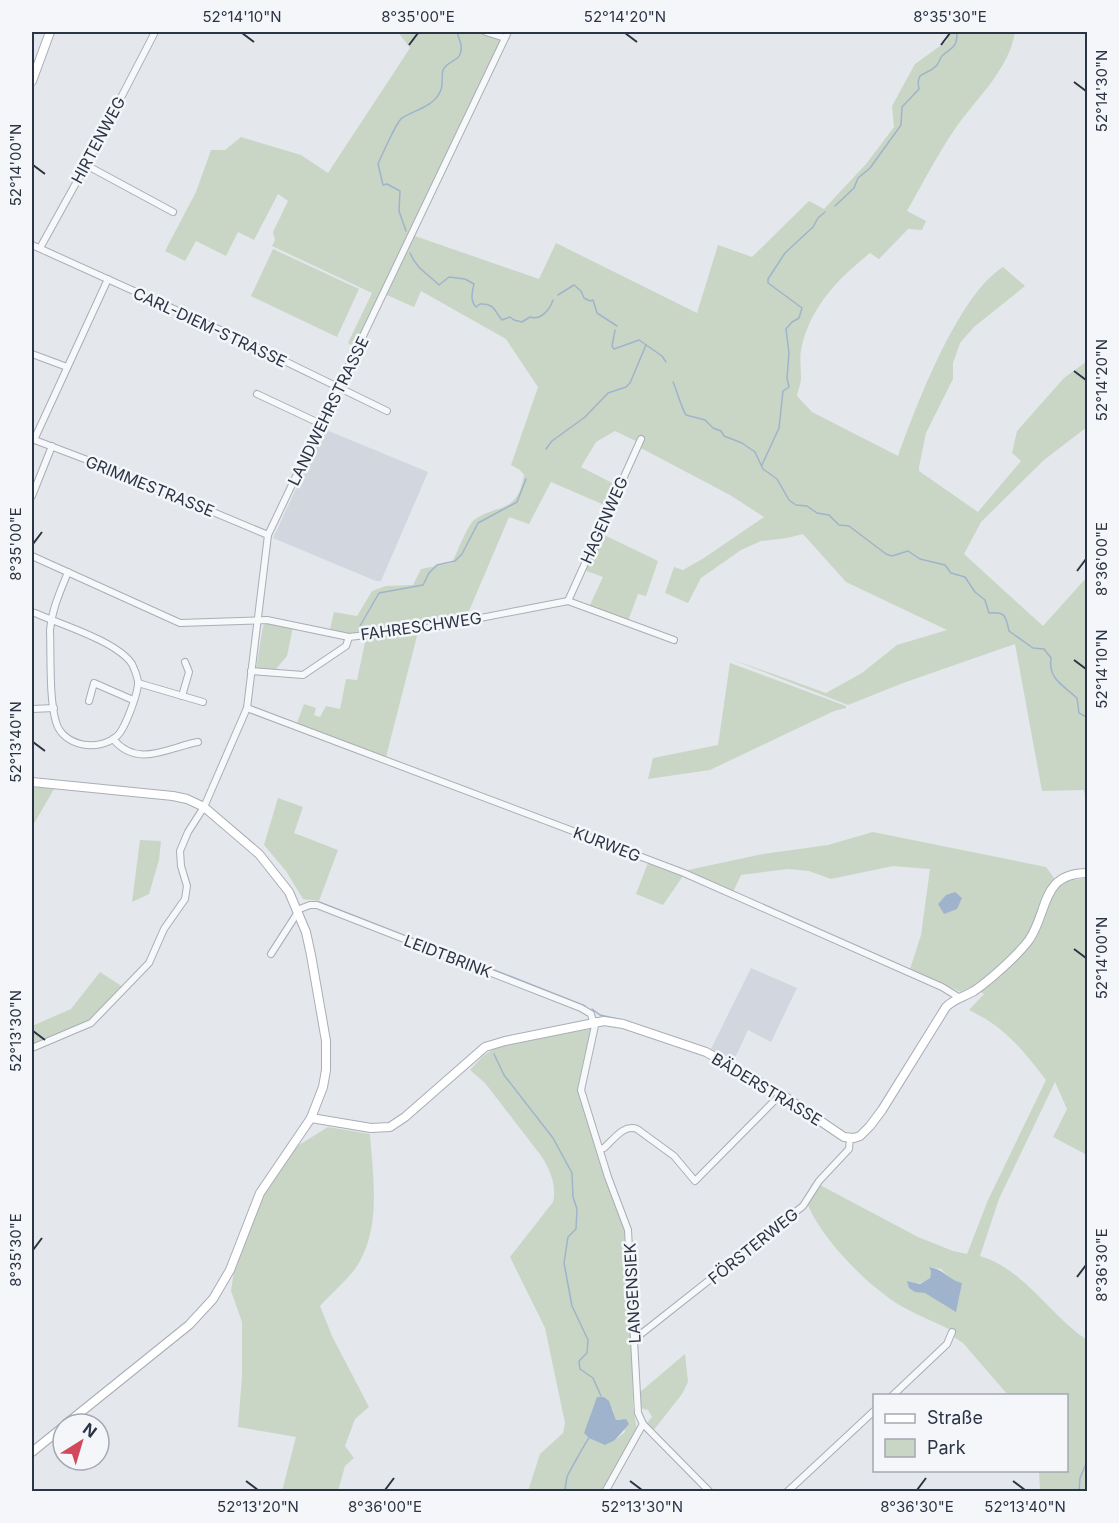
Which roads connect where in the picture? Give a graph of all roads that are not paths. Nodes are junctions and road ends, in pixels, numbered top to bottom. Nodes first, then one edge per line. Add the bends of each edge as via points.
1 (50, 32) edge
2 (155, 32) edge
3 (486, 32) edge
4 (506, 35) edge
5 (32, 81) edge
6 (86, 165) junction
7 (173, 212) dead end
8 (32, 245) edge
9 (40, 248) junction
10 (108, 279) junction
11 (32, 354) edge
12 (67, 367) junction
13 (339, 389) junction
14 (257, 394) dead end
15 (387, 411) dead end
16 (321, 424) junction
17 (641, 439) dead end
18 (33, 440) edge
19 (52, 446) junction
20 (32, 496) edge
21 (268, 535) junction
22 (32, 556) edge
23 (68, 572) junction
24 (567, 601) junction
25 (32, 612) edge
26 (51, 620) junction
27 (257, 620) junction
28 (349, 637) junction
29 (674, 640) dead end
30 (185, 662) dead end
31 (251, 671) junction
32 (138, 683) junction
33 (182, 696) junction
34 (133, 700) junction
35 (89, 701) dead end
36 (203, 702) dead end
37 (54, 708) junction
38 (247, 708) junction
39 (32, 709) edge
40 (113, 739) junction
41 (198, 742) dead end
42 (32, 783) edge
43 (204, 807) junction
44 (1088, 873) edge
45 (298, 911) junction
46 (271, 954) dead end
47 (960, 998) junction
48 (595, 1022) junction
49 (32, 1048) edge
50 (781, 1094) junction
51 (311, 1118) junction
52 (850, 1138) junction
53 (600, 1149) junction
54 (952, 1332) dead end
55 (635, 1335) junction
56 (893, 1394) edge
57 (81, 1412) edge
58 (873, 1412) edge
59 (642, 1424) junction
60 (51, 1436) edge
61 (32, 1452) edge
62 (605, 1491) edge
63 (710, 1491) edge
64 (787, 1491) edge

1 - 5 street
2 - 6 street, HIRTENWEG
3 - 4 street
4 - 13 street, LANDWEHRSTRASSE
6 - 7 street
6 - 9 street, HIRTENWEG
8 - 9 street, CARL-DIEM-STRASSE
9 - 10 street, CARL-DIEM-STRASSE
10 - 12 street
10 - 13 street, CARL-DIEM-STRASSE
11 - 12 street
12 - 18 street
13 - 15 street, CARL-DIEM-STRASSE
13 - 16 street, LANDWEHRSTRASSE
14 - 16 street
16 - 21 street, LANDWEHRSTRASSE
17 - 24 street, HAGENWEG
18 - 19 street, GRIMMESTRASSE
19 - 20 street
19 - 21 street, GRIMMESTRASSE
21 - 27 street, LANDWEHRSTRASSE
22 - 23 street, FAHRESCHWEG
23 - 26 street
23 - 27 street, FAHRESCHWEG via 180,623
24 - 28 street, FAHRESCHWEG via 434,627
24 - 29 street
25 - 26 street
26 - 32 street via 117,651 132,663
26 - 37 street
27 - 28 street, FAHRESCHWEG
27 - 31 street, LANDWEHRSTRASSE
28 - 31 street via 346,646 303,675
30 - 33 street via 189,672
31 - 38 street, LANDWEHRSTRASSE
32 - 33 street
32 - 34 street
33 - 36 street
34 - 35 street via 94,683
34 - 40 street via 123,728
37 - 39 street
37 - 40 street via 55,722 65,737 85,745
38 - 43 street, LANDWEHRSTRASSE
38 - 47 street, KURWEG via 684,873
40 - 41 street via 135,753 158,754
42 - 43 street via 173,796
43 - 45 street via 270,866
43 - 49 street, LANDWEHRSTRASSE via 180,851 187,886 185,899 164,929 149,963 91,1023
44 - 47 street via 1072,874 1058,881 1026,943 982,984
45 - 46 street
45 - 48 street, LEIDTBRINK via 310,904 317,905 581,1008
45 - 51 street via 311,955 327,1057 323,1087
47 - 52 street via 942,1012 870,1126 860,1136
48 - 50 street, BÄDERSTRASSE via 623,1024 706,1052
48 - 51 street, BÄDERSTRASSE via 485,1047 390,1127 371,1128
48 - 53 street, LANGENSIEK via 581,1090
50 - 52 street, BÄDERSTRASSE
50 - 53 street via 695,1181 674,1156 637,1129 625,1128
51 - 57 street via 260,1193 230,1270 213,1299 189,1325
52 - 55 street, FÖRSTERWEG via 849,1149 819,1181 803,1206
53 - 55 street, LANGENSIEK via 628,1230
54 - 56 street via 947,1344
55 - 59 street, LANGENSIEK via 638,1413
58 - 64 street
59 - 62 street
59 - 63 street
60 - 61 street

